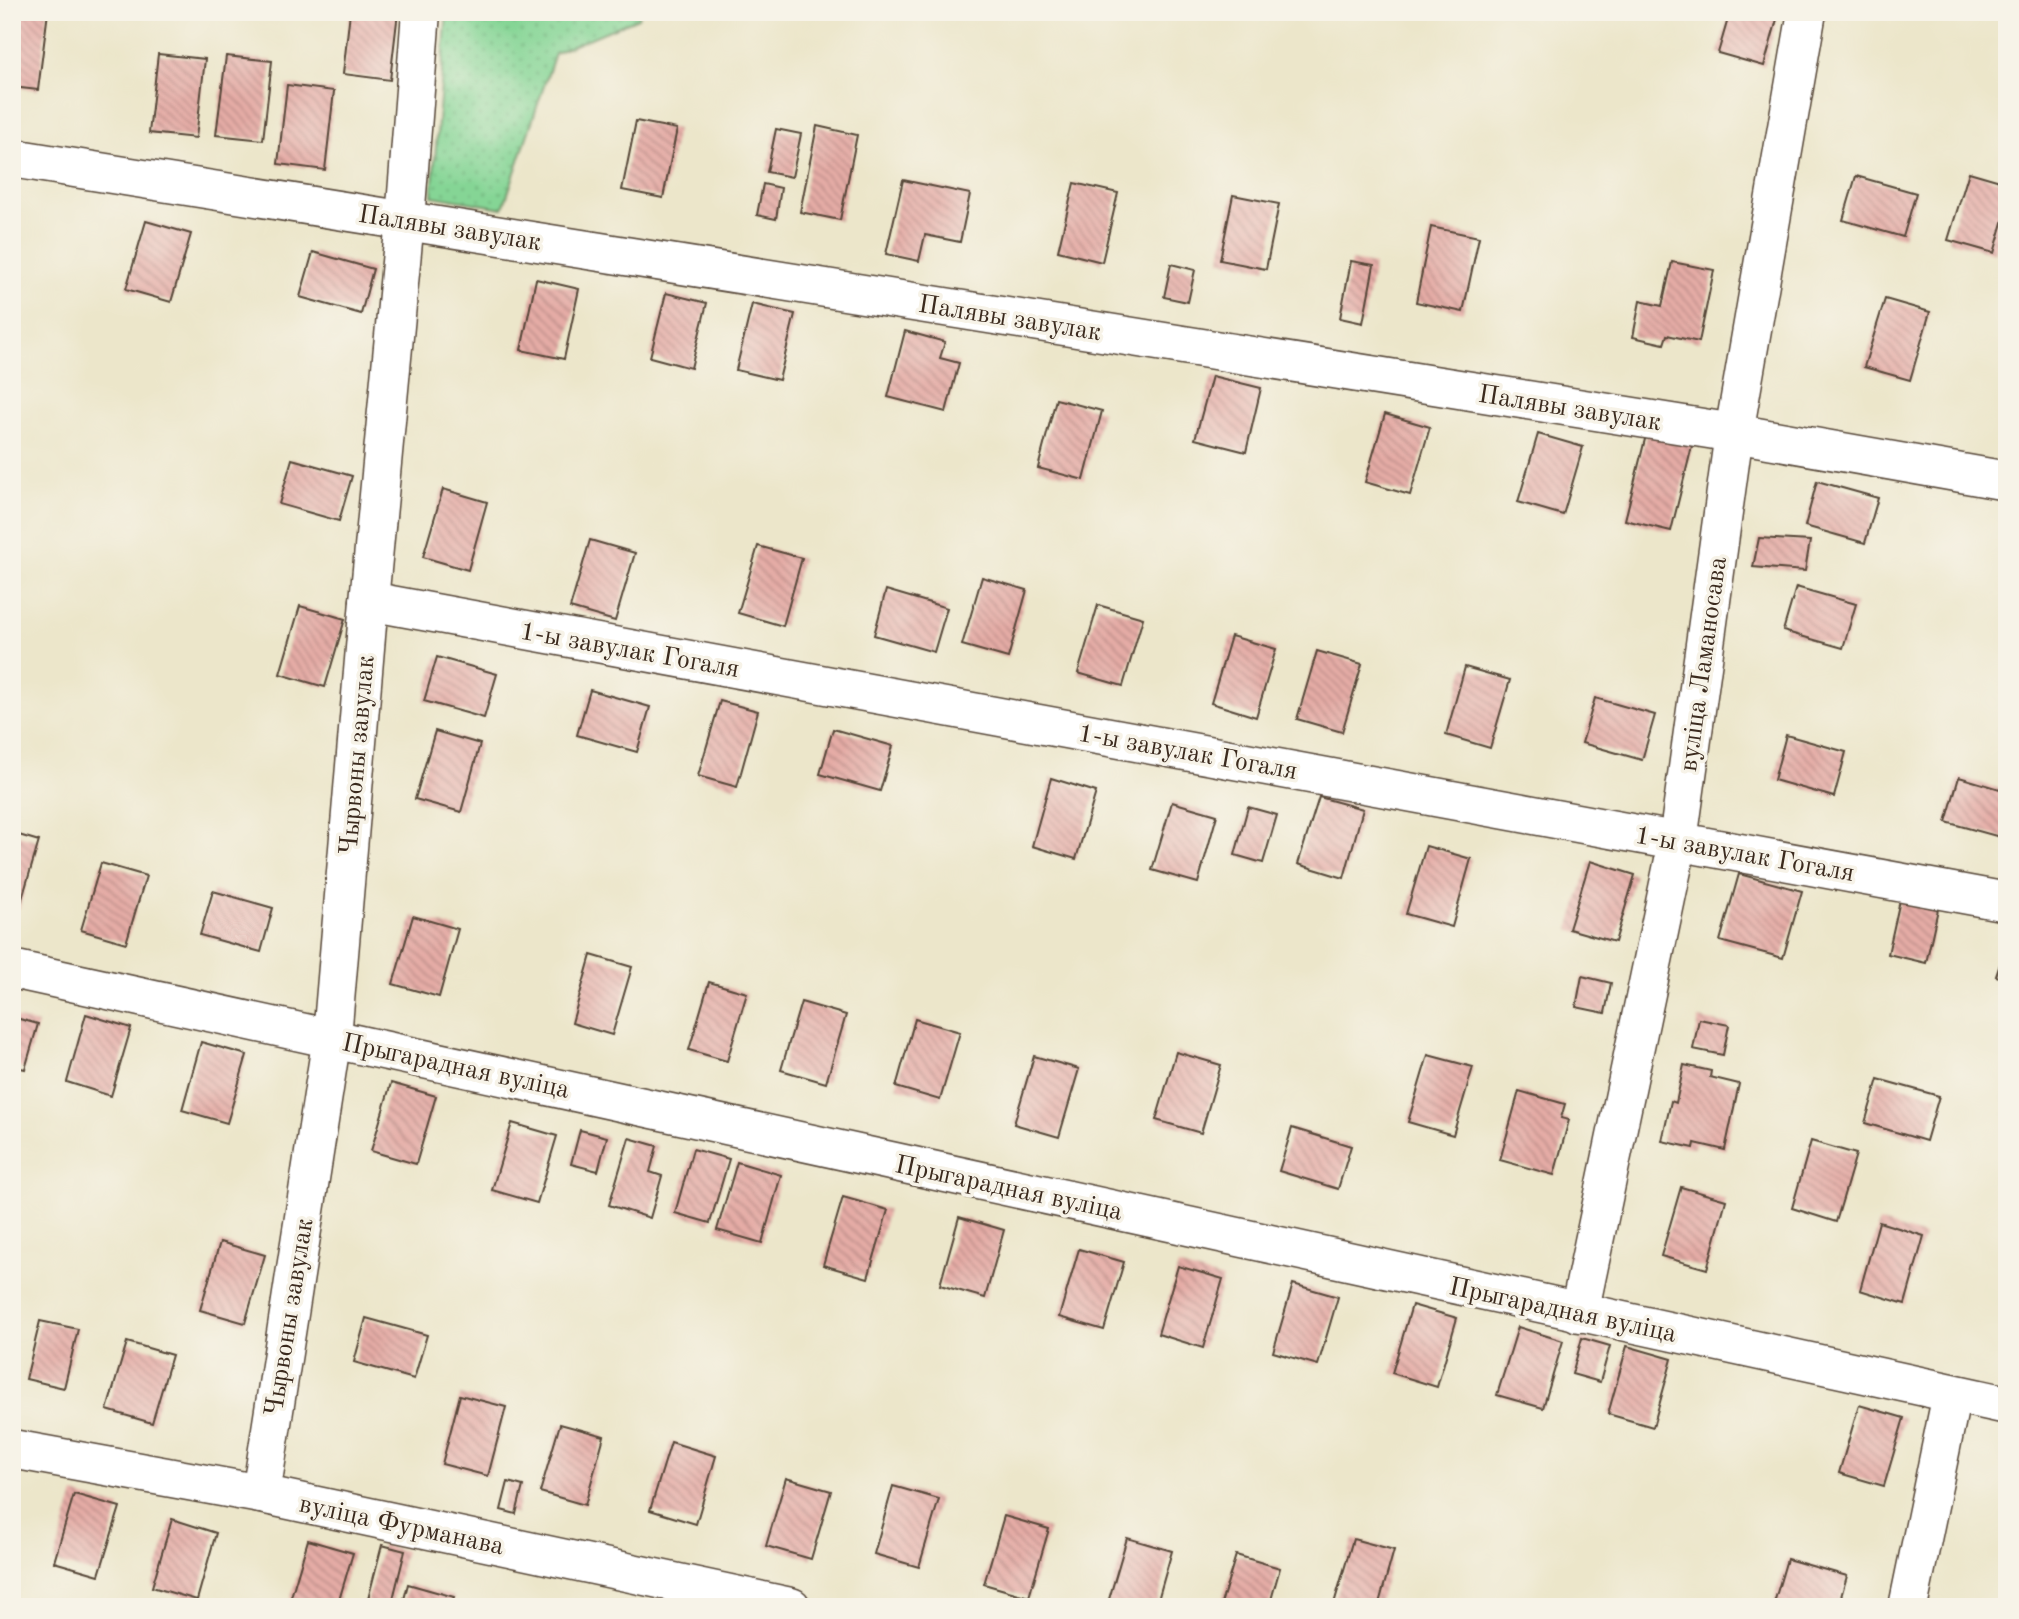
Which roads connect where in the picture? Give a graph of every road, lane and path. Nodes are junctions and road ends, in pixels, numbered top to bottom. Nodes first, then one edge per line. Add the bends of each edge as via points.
1 (421, 12) edge
2 (1807, 12) edge
3 (12, 158) edge
4 (405, 220) junction
5 (1734, 433) junction
6 (2007, 481) edge
7 (369, 601) junction
8 (1678, 841) junction
9 (2007, 902) edge
10 (12, 969) edge
11 (332, 1037) junction
12 (1579, 1313) junction
13 (1952, 1394) junction
14 (2007, 1405) edge
15 (12, 1449) edge
16 (261, 1494) junction
17 (791, 1607) edge
18 (1908, 1607) edge

1 - 4 street, Чырвоны завулак
2 - 5 street, вуліца Ламаносава
3 - 4 street, Палявы завулак
4 - 5 street, Палявы завулак
4 - 7 street, Чырвоны завулак
5 - 6 street, Палявы завулак
5 - 8 street, вуліца Ламаносава
7 - 8 street, 1-ы завулак Гогаля
7 - 11 street, Чырвоны завулак
8 - 9 street, 1-ы завулак Гогаля
8 - 12 street, вуліца Ламаносава
10 - 11 street, Прыгарадная вуліца
11 - 12 street, Прыгарадная вуліца
11 - 16 street, Чырвоны завулак
12 - 13 street, Прыгарадная вуліца
13 - 14 street, Прыгарадная вуліца
13 - 18 street
15 - 16 street, вуліца Фурманава
16 - 17 street, вуліца Фурманава

